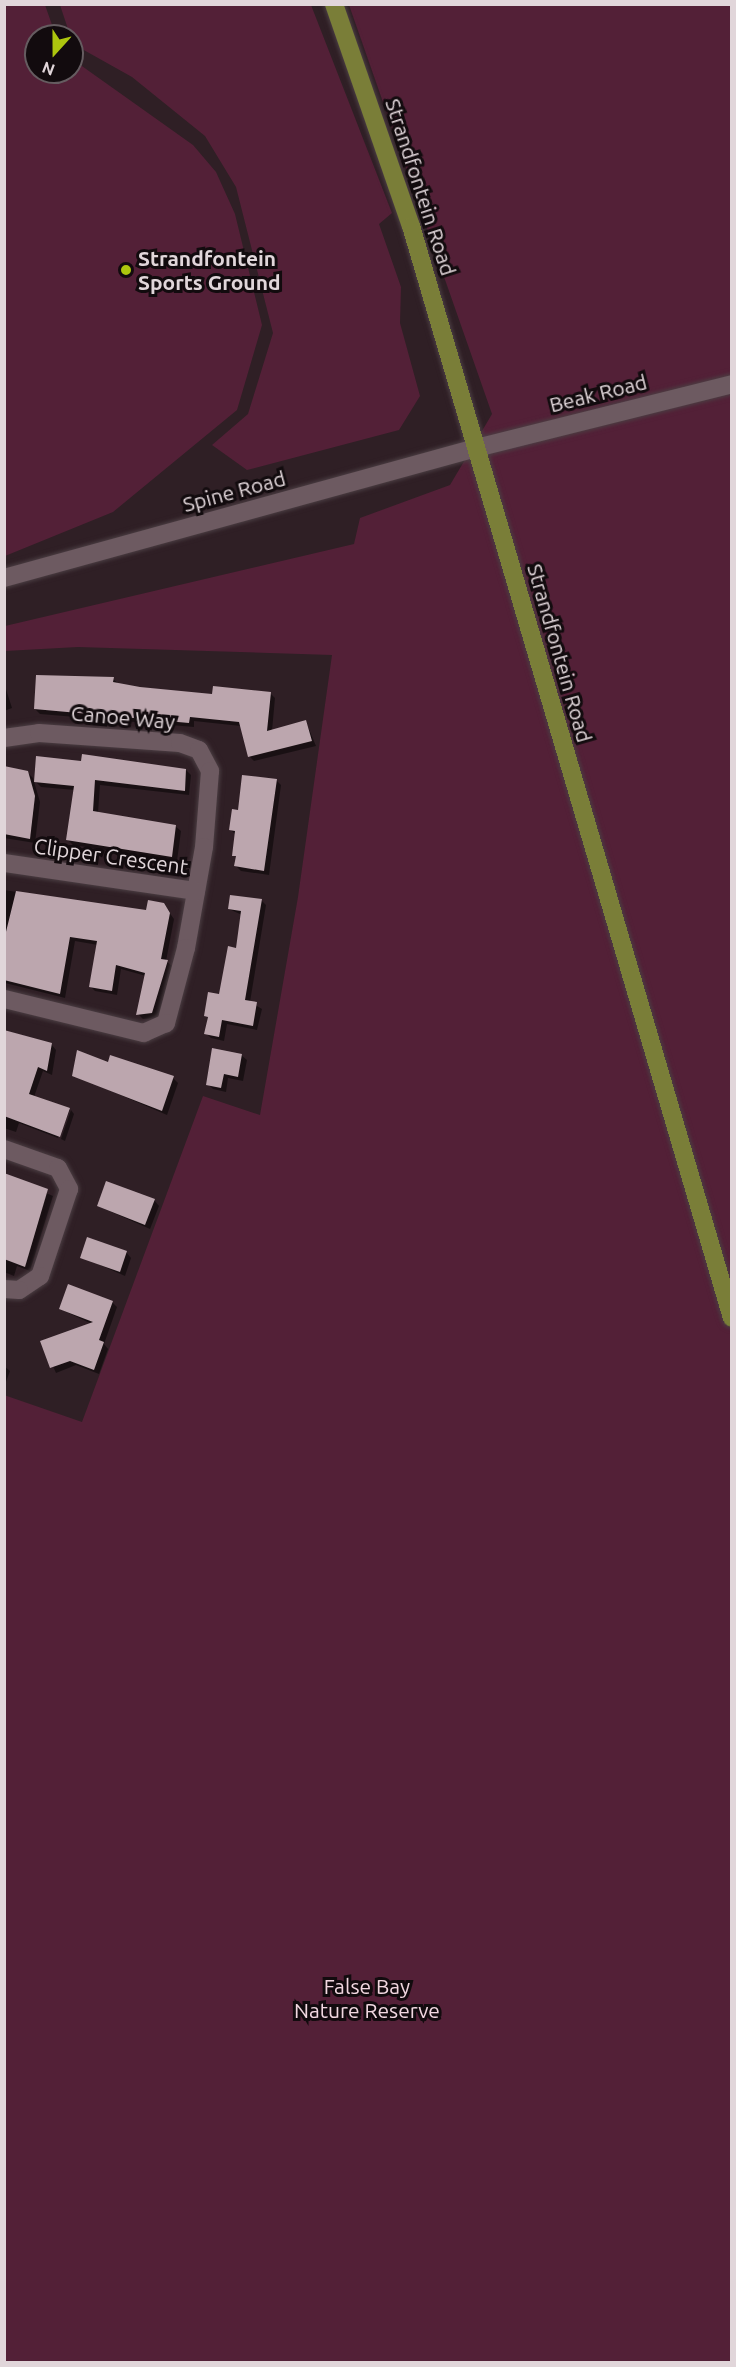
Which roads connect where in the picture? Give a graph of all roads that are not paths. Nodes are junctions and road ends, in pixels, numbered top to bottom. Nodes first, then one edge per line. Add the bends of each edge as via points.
1 (334, 4) edge
2 (732, 384) edge
3 (476, 448) junction
4 (4, 578) edge
5 (4, 738) edge
6 (4, 863) edge
7 (196, 891) junction
8 (4, 999) edge
9 (4, 1149) edge
10 (4, 1289) edge
11 (732, 1318) edge

1 - 3 main road, Strandfontein Road via 385,143
2 - 3 street, Beak Road
3 - 4 street, Spine Road
3 - 11 main road, Strandfontein Road
5 - 7 street, Canoe Way via 39,733 180,743 199,750 210,771
6 - 7 street, Clipper Crescent
7 - 8 street, Clipper Crescent via 170,1016 156,1030 144,1033
9 - 10 street via 58,1168 69,1189 40,1276 19,1290

